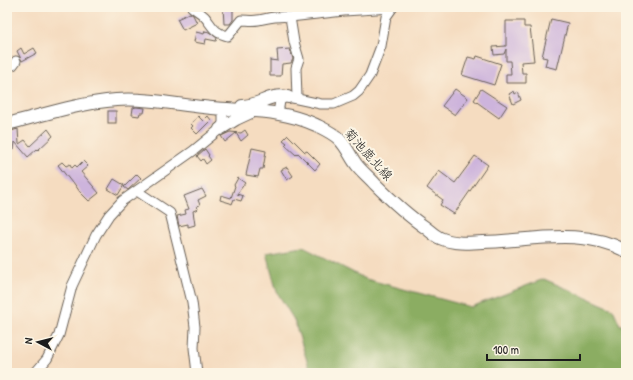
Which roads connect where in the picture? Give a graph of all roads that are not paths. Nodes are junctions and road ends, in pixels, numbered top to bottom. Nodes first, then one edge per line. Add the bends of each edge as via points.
1 (192, 7) edge
2 (392, 8) edge
3 (290, 17) junction
4 (16, 61) dead end
5 (7, 67) edge
6 (293, 97) junction
7 (219, 109) junction
8 (256, 111) junction
9 (278, 113) junction
10 (7, 124) edge
11 (220, 130) junction
12 (137, 191) junction
13 (626, 250) edge
14 (35, 373) edge
15 (197, 373) edge

1 - 3 street via 204,16 216,32 228,36 241,20
2 - 3 street
2 - 6 street via 386,18 381,46 370,75 353,96 334,104 316,103
3 - 6 street via 299,59
4 - 5 street via 13,66
6 - 7 main road via 281,95 250,106
6 - 9 street via 283,98
7 - 8 main road, 菊池鹿北線
7 - 10 main road, 菊池鹿北線 via 157,101 115,100
7 - 11 street via 223,123
8 - 9 main road, 菊池鹿北線
8 - 11 main road via 236,119
9 - 13 main road, 菊池鹿北線 via 300,118 323,128 339,139 349,150 356,165 381,190 409,217 440,238 461,243 557,236 585,238
11 - 12 street
12 - 14 street via 109,214 96,234 72,286 59,335 47,359
12 - 15 street via 170,212 192,302

